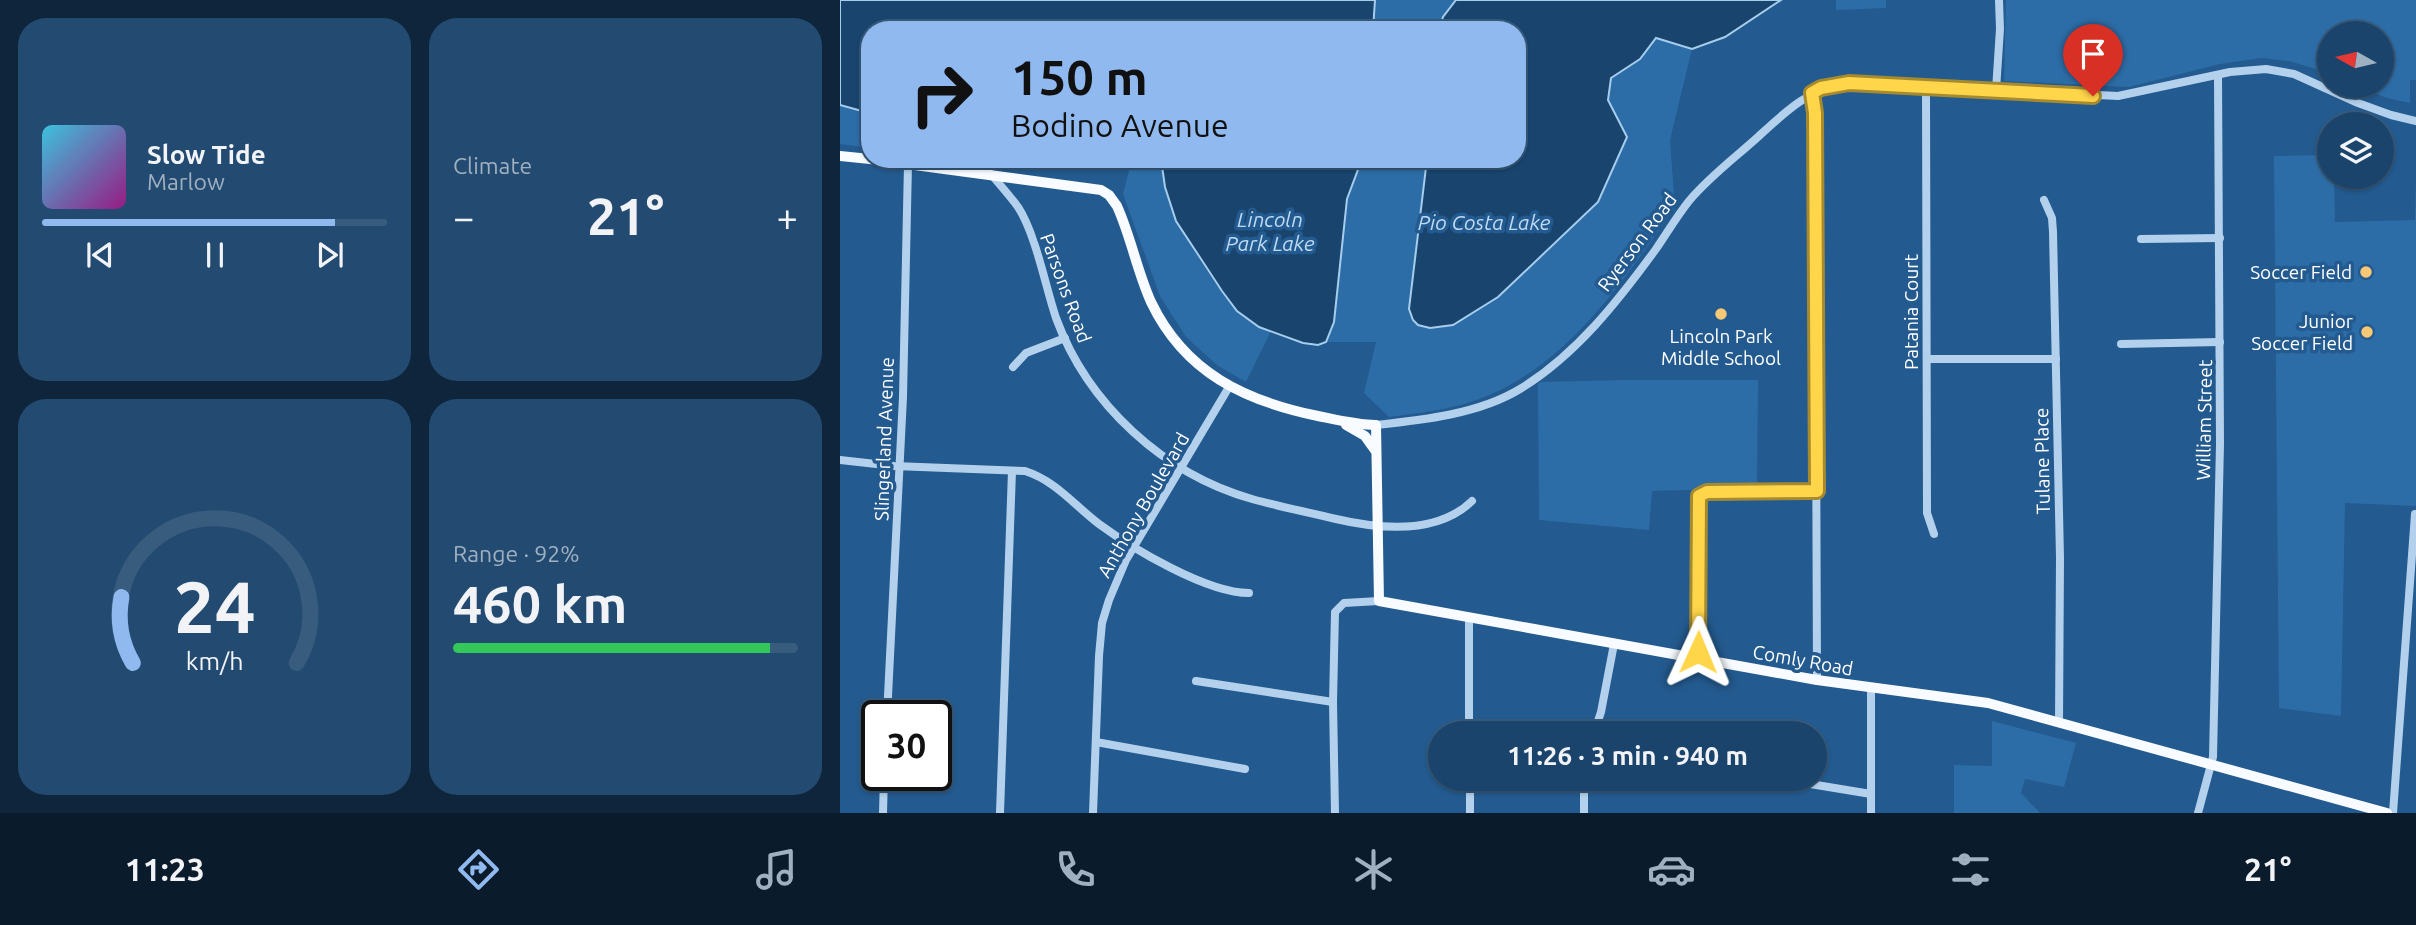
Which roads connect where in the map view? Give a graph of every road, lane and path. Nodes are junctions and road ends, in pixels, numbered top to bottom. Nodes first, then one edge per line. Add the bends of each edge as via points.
1 (1999, 0) edge
2 (2218, 75) junction
3 (1926, 88) junction
4 (1996, 90) junction
5 (1812, 93) junction
6 (2416, 121) edge
7 (840, 156) edge
8 (861, 158) edge
9 (908, 168) edge
10 (941, 168) edge
11 (991, 174) junction
12 (2044, 200) dead end
13 (2220, 238) junction
14 (2141, 239) dead end
15 (1065, 338) junction
16 (2220, 342) junction
17 (2121, 344) dead end
18 (1927, 359) junction
19 (2056, 359) junction
20 (1013, 367) dead end
21 (1229, 387) junction
22 (1316, 416) junction
23 (1376, 425) junction
24 (1376, 453) junction
25 (840, 460) edge
26 (900, 466) junction
27 (1182, 469) junction
28 (1012, 471) junction
29 (1817, 491) junction
30 (1472, 501) dead end
31 (2415, 514) edge
32 (1377, 524) junction
33 (1934, 534) dead end
34 (1134, 547) junction
35 (1249, 593) dead end
36 (1379, 601) junction
37 (1469, 618) junction
38 (1614, 644) junction
39 (1698, 659) junction
40 (1817, 680) junction
41 (1196, 681) dead end
42 (1871, 688) junction
43 (888, 700) edge
44 (1333, 702) junction
45 (1469, 721) edge
46 (1598, 721) edge
47 (2059, 723) junction
48 (1096, 742) junction
49 (2211, 766) junction
50 (1245, 769) dead end
51 (1827, 787) edge
52 (884, 791) edge
53 (1469, 791) edge
54 (1584, 791) edge
55 (1871, 794) junction
56 (2381, 812) edge
57 (883, 813) edge
58 (1000, 813) edge
59 (1093, 813) edge
60 (1335, 813) edge
61 (1470, 813) edge
62 (1584, 813) edge
63 (1871, 813) edge
64 (2198, 813) edge
65 (2393, 813) edge

1 - 4 street
2 - 4 street, Ryerson Road via 2118,96
2 - 6 street, Ryerson Road via 2252,69 2281,71
2 - 13 street, William Street
3 - 4 street, Ryerson Road
3 - 5 street, Ryerson Road via 1849,83
3 - 18 street, Patania Court
5 - 23 street, Ryerson Road via 1703,186 1604,315 1538,377 1490,403
5 - 29 street
7 - 8 main road
9 - 26 street, Slingerland Avenue
10 - 11 main road
11 - 15 street, Parsons Road via 1019,209
11 - 21 main road, Ryerson Road via 1092,187 1109,195 1121,214 1161,321 1187,354
12 - 19 street, Tulane Place via 2052,218
13 - 14 street
13 - 16 street, William Street
15 - 20 street via 1026,353
15 - 27 street, Parsons Road via 1115,414
16 - 17 street
16 - 49 street, William Street
18 - 19 street
18 - 33 street, Patania Court via 1927,513
19 - 47 street, Tulane Place
21 - 22 main road, Ryerson Road
21 - 27 street, Anthony Boulevard
22 - 23 main road, Ryerson Road
22 - 24 main road via 1361,433
23 - 24 main road
24 - 32 main road
25 - 26 street
26 - 28 street
26 - 43 street, Slingerland Avenue
27 - 32 street, Parsons Road via 1251,499
27 - 34 street, Anthony Boulevard
28 - 34 street via 1038,476 1059,488
28 - 58 street
29 - 39 street via 1700,495
29 - 40 street
30 - 32 street, Parsons Road via 1460,513 1438,523
31 - 65 street
32 - 36 main road
34 - 35 street via 1192,576
34 - 48 street, Anthony Boulevard via 1114,584 1102,623
36 - 37 main road, Comly Road
36 - 44 street via 1344,603 1335,612
37 - 38 main road, Comly Road
37 - 45 street
38 - 39 main road, Comly Road
38 - 46 street
39 - 40 main road, Comly Road
40 - 42 main road, Comly Road
41 - 44 street
42 - 47 main road, Comly Road via 1989,703
42 - 55 street
44 - 60 street
47 - 49 main road, Comly Road
48 - 50 street
48 - 59 street, Anthony Boulevard
49 - 56 main road, Comly Road
49 - 64 street, William Street
51 - 55 street
52 - 57 street
53 - 61 street
54 - 62 street
55 - 63 street

